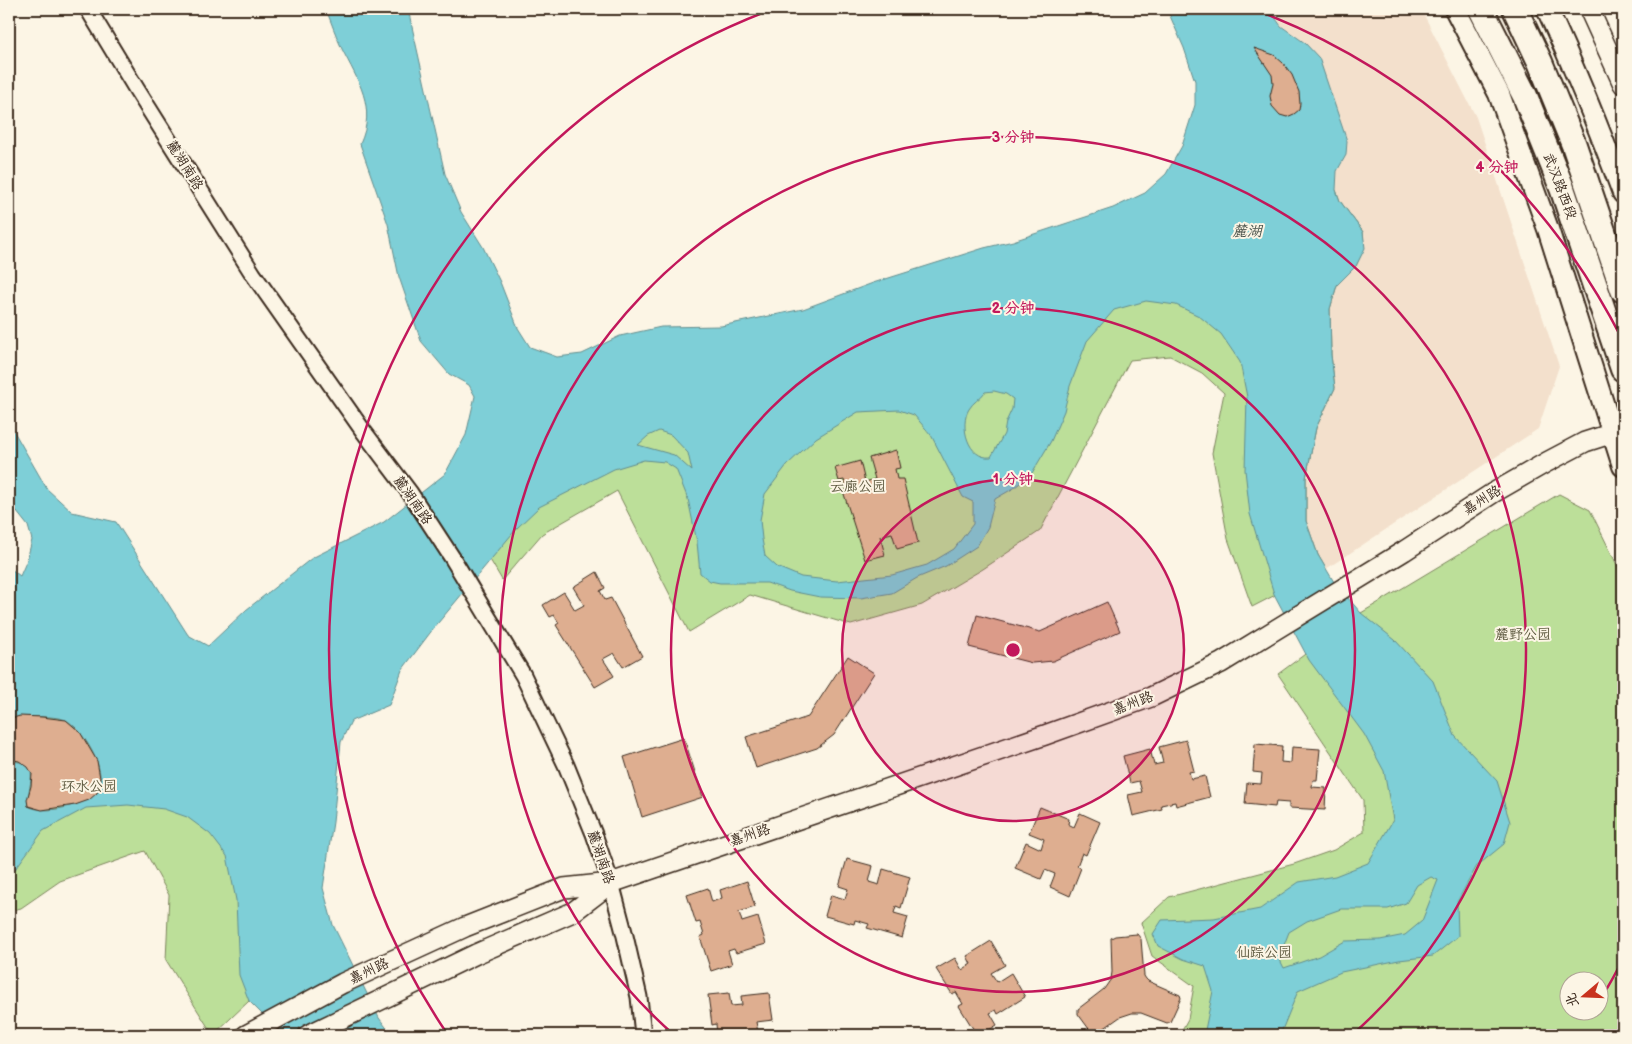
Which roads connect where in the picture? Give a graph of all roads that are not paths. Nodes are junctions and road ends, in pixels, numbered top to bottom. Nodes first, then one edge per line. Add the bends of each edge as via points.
1 (88, 9) edge
2 (1455, 9) edge
3 (1467, 9) edge
4 (1481, 9) edge
5 (1515, 9) edge
6 (1547, 9) edge
7 (1589, 9) edge
8 (1623, 84) edge
9 (1525, 96) junction
10 (1623, 193) edge
11 (1623, 290) edge
12 (1623, 369) edge
13 (1613, 433) junction
14 (1623, 466) edge
15 (611, 883) junction
16 (246, 1035) edge
17 (308, 1035) edge
18 (643, 1035) edge

1 - 15 street, 麓湖南路 via 253,274 453,558 523,675 566,765
2 - 13 main road via 1502,103 1548,229
3 - 9 highway
4 - 9 highway, 武汉路西段
5 - 11 highway, 武汉路西段 via 1574,145
6 - 10 main road via 1598,125
7 - 8 street
9 - 12 highway, 武汉路西段 via 1562,188
13 - 14 main road
13 - 15 street, 嘉州路 via 1585,442 1547,462 1222,663 1151,697
15 - 16 street, 嘉州路 via 564,888 465,928 343,982
15 - 17 street, 嘉州路 via 573,912 476,954
15 - 18 street, 麓湖南路 via 639,998

